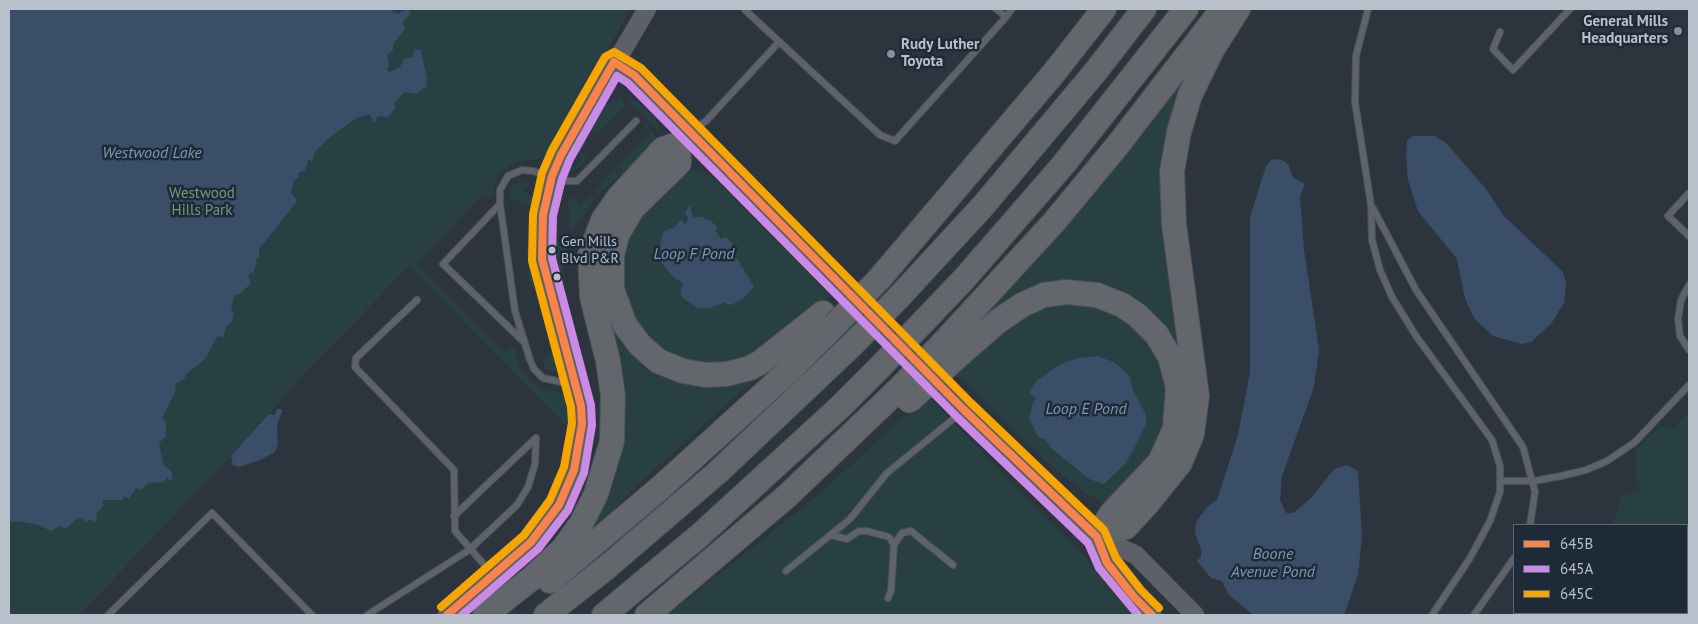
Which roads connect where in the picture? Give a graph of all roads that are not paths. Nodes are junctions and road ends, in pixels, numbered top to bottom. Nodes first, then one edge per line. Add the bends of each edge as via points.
1 (647, 9) edge
2 (745, 9) edge
3 (996, 9) edge
4 (1012, 9) edge
5 (1104, 9) edge
6 (1144, 9) edge
7 (1186, 9) edge
8 (1222, 9) edge
9 (1238, 9) edge
10 (1368, 9) edge
11 (1570, 9) edge
12 (1006, 18) junction
13 (1500, 32) dead end
14 (779, 42) junction
15 (614, 62) junction
16 (636, 121) dead end
17 (684, 138) junction
18 (552, 176) junction
19 (1689, 193) edge
20 (500, 204) junction
21 (1371, 205) junction
22 (1689, 236) edge
23 (1689, 285) edge
24 (416, 300) dead end
25 (829, 319) junction
26 (524, 341) junction
27 (950, 350) junction
28 (1689, 350) edge
29 (576, 379) junction
30 (1689, 385) edge
31 (964, 410) junction
32 (1501, 481) junction
33 (1534, 481) junction
34 (454, 516) junction
35 (1530, 524) edge
36 (831, 535) junction
37 (1097, 536) junction
38 (894, 545) junction
39 (469, 550) junction
40 (1513, 559) edge
41 (952, 565) dead end
42 (786, 571) dead end
43 (494, 576) junction
44 (888, 598) dead end
45 (108, 615) edge
46 (312, 615) edge
47 (367, 615) edge
48 (447, 615) edge
49 (485, 615) edge
50 (505, 615) edge
51 (546, 615) edge
52 (604, 615) edge
53 (647, 615) edge
54 (1152, 615) edge
55 (1195, 615) edge
56 (1432, 615) edge
57 (1474, 615) edge

1 - 15 street
2 - 14 lane
3 - 12 lane
4 - 12 lane
5 - 25 highway via 1054,74 954,191
6 - 51 highway, bridge via 989,199 853,344 711,478
7 - 52 highway, bridge via 1063,165 964,279 878,369 698,536
8 - 27 highway via 1158,94
9 - 37 highway via 1212,50 1190,95 1172,171 1174,224 1197,396 1192,434 1180,463 1126,527
10 - 21 lane via 1356,56 1355,102
11 - 13 lane via 1513,70 1494,49
12 - 14 lane via 895,141 880,135
14 - 17 lane via 706,121
15 - 17 street via 634,75
15 - 18 street
16 - 18 lane via 577,181 564,181
17 - 25 highway via 678,162 632,209 617,235 612,256 614,295 625,325 640,345 658,361 683,371 727,374 750,368
17 - 31 street
17 - 49 highway via 663,149 610,209 598,230 590,255 592,297 614,396 612,441 596,494 574,535 538,573
18 - 20 lane via 515,171 503,183
18 - 29 street via 543,215 542,259 554,311
19 - 22 lane via 1668,216
20 - 26 lane via 511,288
20 - 26 lane via 443,264
21 - 32 lane via 1372,240 1392,297 1416,336 1492,440
21 - 33 lane via 1416,290 1517,434
23 - 28 lane via 1681,300 1678,319 1680,336
24 - 34 lane via 354,362 355,367 454,470
25 - 50 highway via 649,480 621,509 597,542
26 - 29 lane via 534,368 543,378 561,382
27 - 37 highway via 1022,305 1044,295 1066,292 1097,295 1122,305 1137,314 1157,335 1170,357 1178,387 1175,428 1160,462 1110,514
27 - 53 highway, bridge via 903,395 869,435 787,496
29 - 43 street via 582,424 574,470 566,490 546,525
30 - 33 lane via 1622,452 1586,470
31 - 36 lane via 887,473 850,520
31 - 37 street
32 - 33 lane
32 - 56 lane via 1490,520 1470,558
33 - 35 lane
34 - 39 lane via 455,531
34 - 39 lane via 536,438 535,464 523,497
36 - 38 lane via 847,539 859,531 866,531 887,535
36 - 42 lane
37 - 54 street via 1108,563
37 - 55 street via 1136,555
38 - 41 lane via 902,533 911,531
38 - 44 lane
39 - 43 lane
39 - 47 lane
40 - 57 lane
43 - 48 street
45 - 46 lane via 212,513

